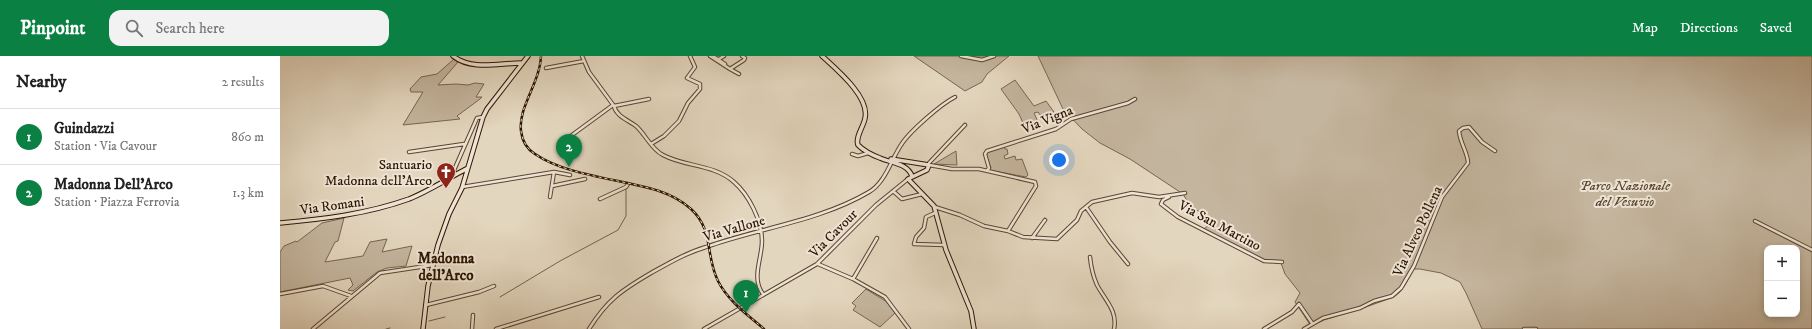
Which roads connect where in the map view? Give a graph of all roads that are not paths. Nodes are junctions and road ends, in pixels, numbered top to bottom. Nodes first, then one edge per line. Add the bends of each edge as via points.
1 (453, 56) edge
2 (582, 56) edge
3 (690, 56) edge
4 (711, 56) edge
5 (724, 56) edge
6 (742, 56) edge
7 (822, 56) edge
8 (961, 56) edge
9 (994, 56) edge
10 (527, 57) edge
11 (717, 60) junction
12 (584, 61) junction
13 (514, 62) junction
14 (521, 63) junction
15 (518, 67) junction
16 (546, 68) dead end
17 (730, 69) junction
18 (739, 74) dead end
19 (955, 97) dead end
20 (649, 99) dead end
21 (1135, 99) dead end
22 (614, 106) junction
23 (483, 117) junction
24 (965, 125) dead end
25 (479, 127) junction
26 (473, 128) junction
27 (464, 144) junction
28 (567, 144) dead end
29 (651, 144) junction
30 (1495, 151) dead end
31 (409, 152) dead end
32 (868, 153) junction
33 (852, 154) dead end
34 (891, 160) junction
35 (929, 165) junction
36 (466, 169) junction
37 (987, 171) junction
38 (554, 172) junction
39 (464, 175) junction
40 (570, 175) dead end
41 (912, 176) junction
42 (451, 177) junction
43 (908, 178) junction
44 (585, 179) dead end
45 (628, 184) dead end
46 (552, 186) junction
47 (462, 187) junction
48 (893, 191) junction
49 (1185, 193) dead end
50 (922, 194) junction
51 (1169, 196) junction
52 (550, 197) dead end
53 (600, 199) dead end
54 (934, 205) junction
55 (1086, 207) junction
56 (935, 213) junction
57 (1045, 220) dead end
58 (1755, 221) dead end
59 (280, 223) edge
60 (761, 231) junction
61 (1008, 232) junction
62 (877, 238) dead end
63 (1032, 238) junction
64 (944, 245) junction
65 (1812, 250) edge
66 (1090, 257) dead end
67 (1282, 262) dead end
68 (817, 264) junction
69 (1128, 264) dead end
70 (433, 265) junction
71 (853, 279) junction
72 (494, 286) dead end
73 (280, 294) edge
74 (763, 294) junction
75 (351, 296) junction
76 (599, 297) dead end
77 (426, 305) junction
78 (473, 315) dead end
79 (1312, 323) junction
80 (313, 329) edge
81 (424, 329) edge
82 (472, 329) edge
83 (496, 329) edge
84 (590, 329) edge
85 (704, 329) edge
86 (909, 329) edge
87 (974, 329) edge
88 (1114, 329) edge
89 (1264, 329) edge
90 (1304, 329) edge
91 (1524, 329) edge
92 (1536, 329) edge

1 - 13 street via 470,64
2 - 12 street
3 - 29 street via 695,68 687,78 700,84 700,89 688,103 679,121 664,136
4 - 11 street
5 - 11 street
6 - 17 street via 745,59
7 - 32 street via 865,104 866,116 857,142
8 - 9 street via 982,60
10 - 13 street
10 - 14 street
11 - 17 street
12 - 16 street
12 - 22 street via 594,80
13 - 14 street
13 - 15 street
14 - 15 street
15 - 23 street
17 - 18 street
19 - 34 street, Via Vallone via 943,104 902,143
20 - 22 street
21 - 37 street, Via Vigna via 1071,119 1064,123 1064,126 987,151
22 - 28 street via 568,138
22 - 29 street via 616,112 642,131
23 - 25 street
23 - 26 street via 476,118
24 - 35 street
25 - 26 street
25 - 36 street
26 - 27 street
27 - 31 street
27 - 42 street
29 - 60 street via 664,156 720,172 732,179 749,202
30 - 79 street, Via Alveo Pollena via 1483,143 1473,129 1461,129 1460,141 1468,163 1440,201 1418,258 1404,285 1394,295
32 - 33 street via 858,156
32 - 34 street
34 - 35 street
34 - 41 street via 908,169
34 - 60 street, Via Vallone via 879,185 869,192 830,210
35 - 37 street
35 - 41 street via 927,170
36 - 39 street
36 - 42 street, Via Romani
37 - 61 street via 1035,182 1036,186
38 - 40 street
38 - 46 street
38 - 47 street
39 - 42 street, Via Romani
39 - 47 street
41 - 43 street
42 - 59 street, Via Romani via 394,204 336,218
43 - 48 street, Via Cavour
43 - 50 street
44 - 46 street
45 - 53 street
46 - 52 street
47 - 70 street via 447,218
48 - 50 street via 902,199
48 - 68 street, Via Cavour
49 - 51 street
50 - 54 street
51 - 55 street via 1124,194 1092,202
51 - 67 street, Via San Martino via 1161,204 1178,217 1264,261
54 - 56 street
54 - 61 street via 984,226
55 - 63 street via 1059,238
55 - 69 street
56 - 64 street
56 - 64 street via 926,216 924,228 916,237 914,244
57 - 63 street
58 - 65 street
60 - 74 street via 762,254 757,283
60 - 84 street, Via Vallone via 696,250 651,273 606,303
61 - 63 street
62 - 71 street
64 - 87 street via 971,311
66 - 88 street via 1094,277 1110,303 1115,319
68 - 71 street
68 - 74 street, Via Cavour
70 - 75 street via 384,271
70 - 77 street
71 - 86 street via 888,300
72 - 77 street
73 - 75 street via 323,286
74 - 85 street, Via Cavour
75 - 80 street
76 - 83 street
77 - 81 street
78 - 82 street
79 - 89 street via 1298,304 1292,312
79 - 90 street, Via Alveo Pollena
91 - 92 street

